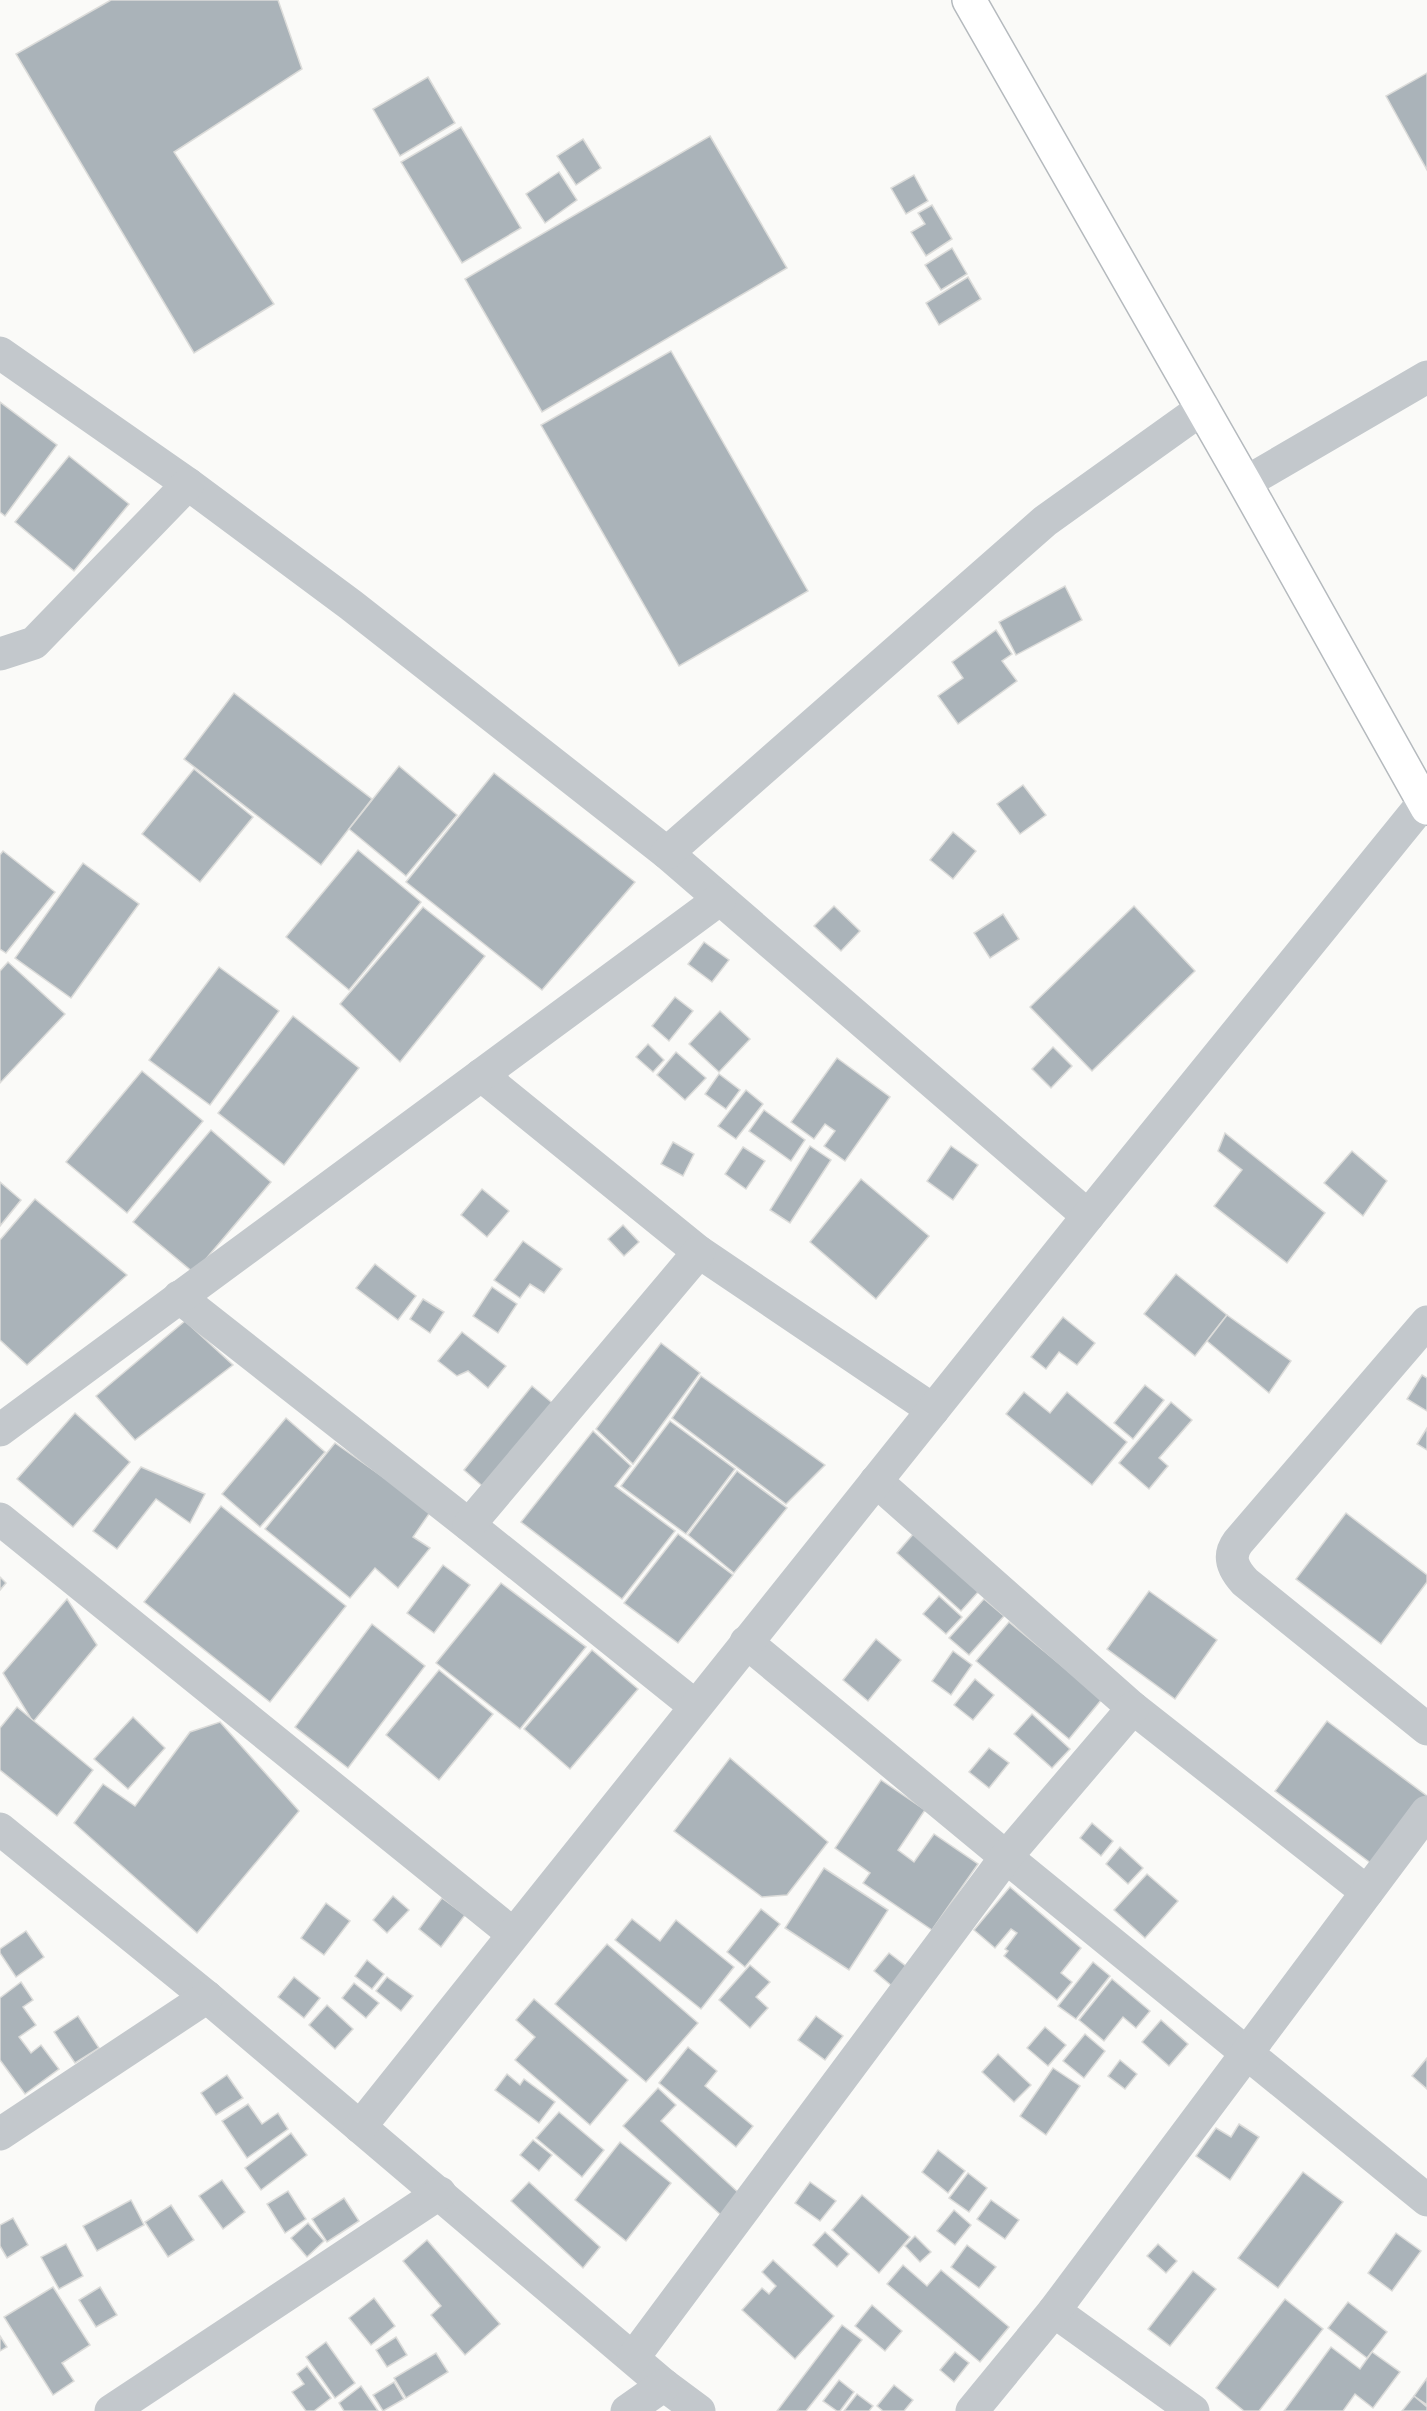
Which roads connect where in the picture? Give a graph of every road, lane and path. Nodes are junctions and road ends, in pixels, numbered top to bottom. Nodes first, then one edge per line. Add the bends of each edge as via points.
1 (969, 0) edge
2 (0, 353) edge
3 (1427, 377) edge
4 (1203, 408) junction
5 (1245, 483) junction
6 (188, 484) junction
7 (0, 654) edge
8 (1425, 805) edge
9 (667, 853) junction
10 (720, 899) junction
11 (481, 1075) junction
12 (1088, 1216) junction
13 (699, 1252) junction
14 (179, 1298) junction
15 (1427, 1322) edge
16 (933, 1410) junction
17 (0, 1430) edge
18 (876, 1481) junction
19 (0, 1519) edge
20 (469, 1525) junction
21 (746, 1642) junction
22 (695, 1706) junction
23 (1133, 1708) junction
24 (1427, 1729) edge
25 (1427, 1812) edge
26 (0, 1828) edge
27 (1416, 1849) edge
28 (1006, 1857) junction
29 (1367, 1892) junction
30 (513, 1934) junction
31 (207, 1997) junction
32 (1247, 2053) junction
33 (360, 2127) junction
34 (0, 2134) edge
35 (440, 2193) junction
36 (1427, 2200) edge
37 (1054, 2311) junction
38 (633, 2358) junction
39 (664, 2385) junction
40 (111, 2411) edge
41 (627, 2411) edge
42 (699, 2411) edge
43 (972, 2411) edge
44 (1193, 2411) edge

1 - 4 main road
2 - 6 street
3 - 5 street
4 - 5 main road
4 - 9 street via 1044,521
5 - 8 main road
6 - 7 street via 34,643
6 - 9 street via 351,605
8 - 12 street
9 - 10 street
10 - 11 street
10 - 12 street
11 - 13 street
11 - 14 street
12 - 16 street
13 - 16 street
13 - 20 street
14 - 17 street
14 - 20 street
15 - 24 street via 1232,1550 1232,1563 1245,1582
16 - 18 street
18 - 21 street
18 - 23 street
19 - 30 street
20 - 22 street
21 - 22 street
21 - 28 street
22 - 30 street
23 - 28 street
23 - 29 street
25 - 27 street
26 - 31 street
27 - 29 street
28 - 32 street
28 - 38 street
29 - 32 street
30 - 33 street
31 - 33 street
31 - 34 street
32 - 36 street
32 - 37 street
33 - 35 street
35 - 38 street
35 - 40 street
37 - 43 street
37 - 44 street
38 - 39 street
39 - 41 street
39 - 42 street

